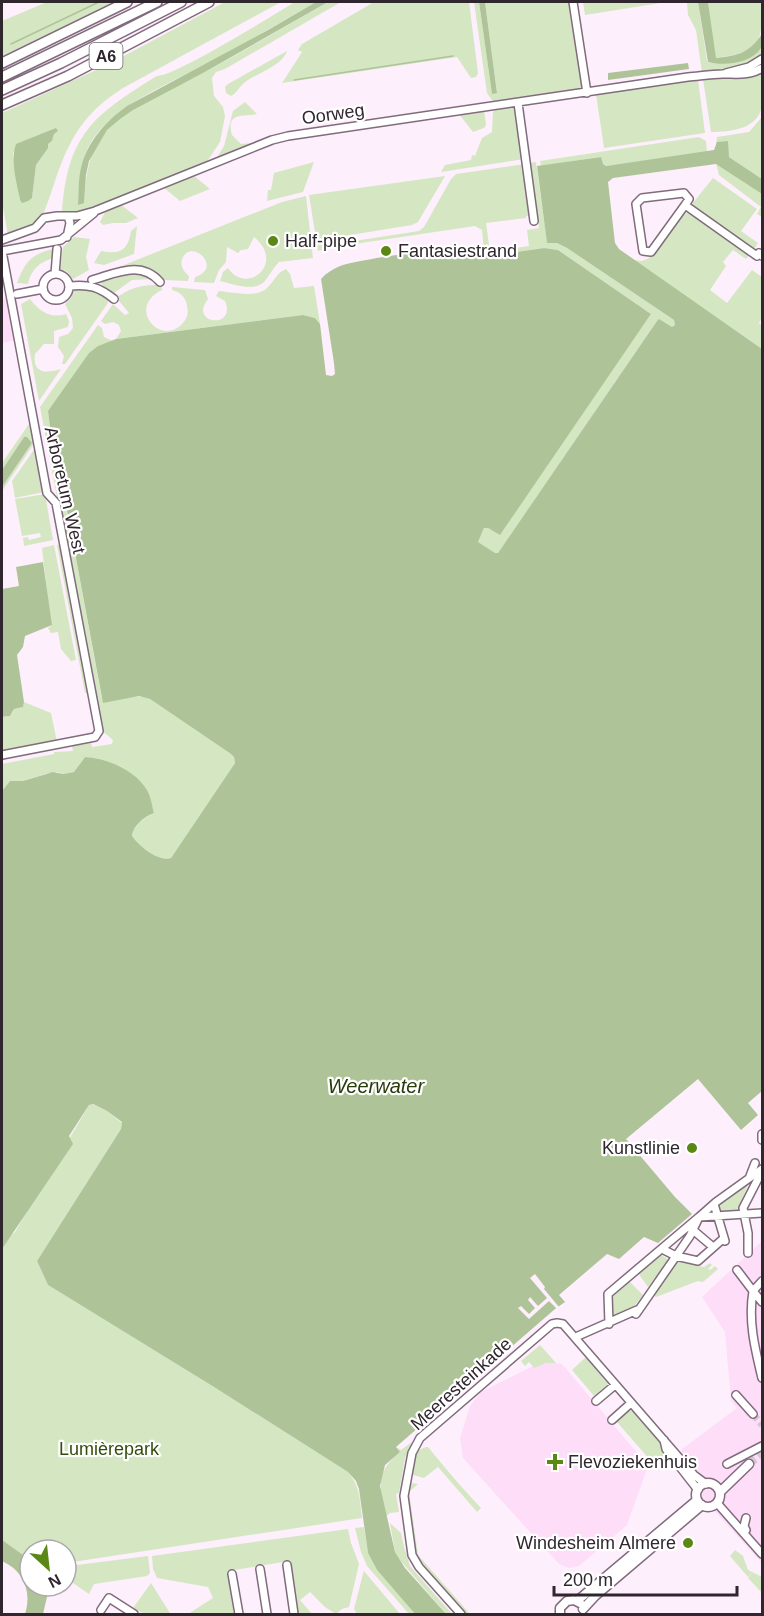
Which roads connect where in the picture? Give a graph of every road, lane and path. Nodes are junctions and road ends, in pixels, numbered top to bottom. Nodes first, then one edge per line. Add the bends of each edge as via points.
1 (128, 2) edge
2 (157, 2) edge
3 (181, 2) edge
4 (209, 2) edge
5 (573, 2) edge
6 (762, 59) edge
7 (2, 63) edge
8 (762, 68) edge
9 (724, 74) junction
10 (2, 77) edge
11 (2, 90) edge
12 (587, 93) junction
13 (518, 103) junction
14 (2, 105) edge
15 (685, 205) junction
16 (95, 211) junction
17 (68, 216) junction
18 (534, 221) dead end
19 (67, 237) junction
20 (3, 240) edge
21 (57, 249) dead end
22 (3, 250) edge
23 (762, 256) edge
24 (55, 274) junction
25 (92, 280) junction
26 (160, 282) dead end
27 (70, 286) junction
28 (43, 290) junction
29 (17, 294) dead end
30 (114, 299) dead end
31 (2, 755) edge
32 (762, 1134) edge
33 (762, 1140) edge
34 (755, 1163) dead end
35 (762, 1170) edge
36 (750, 1176) junction
37 (714, 1204) junction
38 (762, 1213) edge
39 (743, 1214) junction
40 (718, 1216) junction
41 (699, 1217) junction
42 (693, 1230) junction
43 (713, 1247) junction
44 (662, 1249) junction
45 (748, 1253) dead end
46 (676, 1256) junction
47 (736, 1270) dead end
48 (762, 1281) edge
49 (753, 1291) junction
50 (762, 1302) edge
51 (608, 1324) junction
52 (578, 1336) dead end
53 (762, 1378) edge
54 (615, 1385) junction
55 (736, 1395) dead end
56 (596, 1401) dead end
57 (631, 1403) junction
58 (753, 1414) tunnel mouth
59 (612, 1420) dead end
60 (664, 1440) junction
61 (762, 1446) edge
62 (728, 1464) dead end
63 (750, 1464) tunnel mouth
64 (713, 1487) junction
65 (698, 1490) junction
66 (700, 1502) junction
67 (717, 1503) junction
68 (746, 1518) dead end
69 (743, 1533) junction
70 (762, 1554) edge
71 (287, 1565) dead end
72 (260, 1569) dead end
73 (232, 1574) dead end
74 (577, 1601) junction
75 (101, 1610) dead end
76 (583, 1612) edge
77 (134, 1614) edge
78 (239, 1614) edge
79 (267, 1614) edge
80 (294, 1614) edge
81 (461, 1614) edge
82 (560, 1614) edge

1 - 7 highway, A6
2 - 10 highway, A6
3 - 11 highway, A6
4 - 14 highway, A6 via 68,76
5 - 12 street
6 - 9 street, Oorweg via 749,68
8 - 9 street, Oorweg via 735,76
9 - 12 street, Oorweg
12 - 13 street, Oorweg
13 - 16 street, Oorweg via 272,140
13 - 18 street
15 - 15 street via 651,252 643,251 636,204 642,198 684,193 689,199
15 - 23 street
16 - 17 street, Oorweg
16 - 19 street, Oorweg
17 - 19 street
17 - 20 street, Oorweg via 44,218 35,228
19 - 22 street, Oorweg via 48,244
21 - 24 street
22 - 31 street, Arboretum West via 47,493 56,503 99,731 98,735
24 - 27 street via 65,277
24 - 28 street via 46,279
25 - 26 street via 142,270 152,273
25 - 27 street
25 - 30 street
27 - 28 street via 66,297 57,301 48,298
28 - 29 street
32 - 33 street
34 - 36 street
35 - 36 street
35 - 39 street
36 - 37 street
37 - 40 street
37 - 41 street
38 - 39 street
39 - 40 street
39 - 45 street
40 - 41 street
40 - 43 street via 725,1240
41 - 42 street
41 - 44 street
42 - 43 street
42 - 46 street
43 - 46 street via 698,1261
44 - 46 street
44 - 51 street via 608,1294
46 - 51 street via 637,1312
47 - 49 street
48 - 49 street
49 - 50 street
49 - 53 street via 750,1313
51 - 52 street
54 - 56 street
54 - 57 street
54 - 81 street, Meeresteinkade via 563,1324 557,1323 420,1438 412,1453 404,1496 414,1559
55 - 58 street
57 - 59 street
57 - 60 street
60 - 64 street via 694,1475
60 - 65 street via 666,1449
61 - 62 street
63 - 64 main road
64 - 65 main road
64 - 67 main road
65 - 66 main road
66 - 67 main road via 710,1507
66 - 74 main road
66 - 76 main road via 595,1596
67 - 69 street
68 - 69 street
69 - 70 street
71 - 80 street
72 - 79 street
73 - 78 street
74 - 76 main road
74 - 82 main road via 563,1603
75 - 77 street via 109,1598

